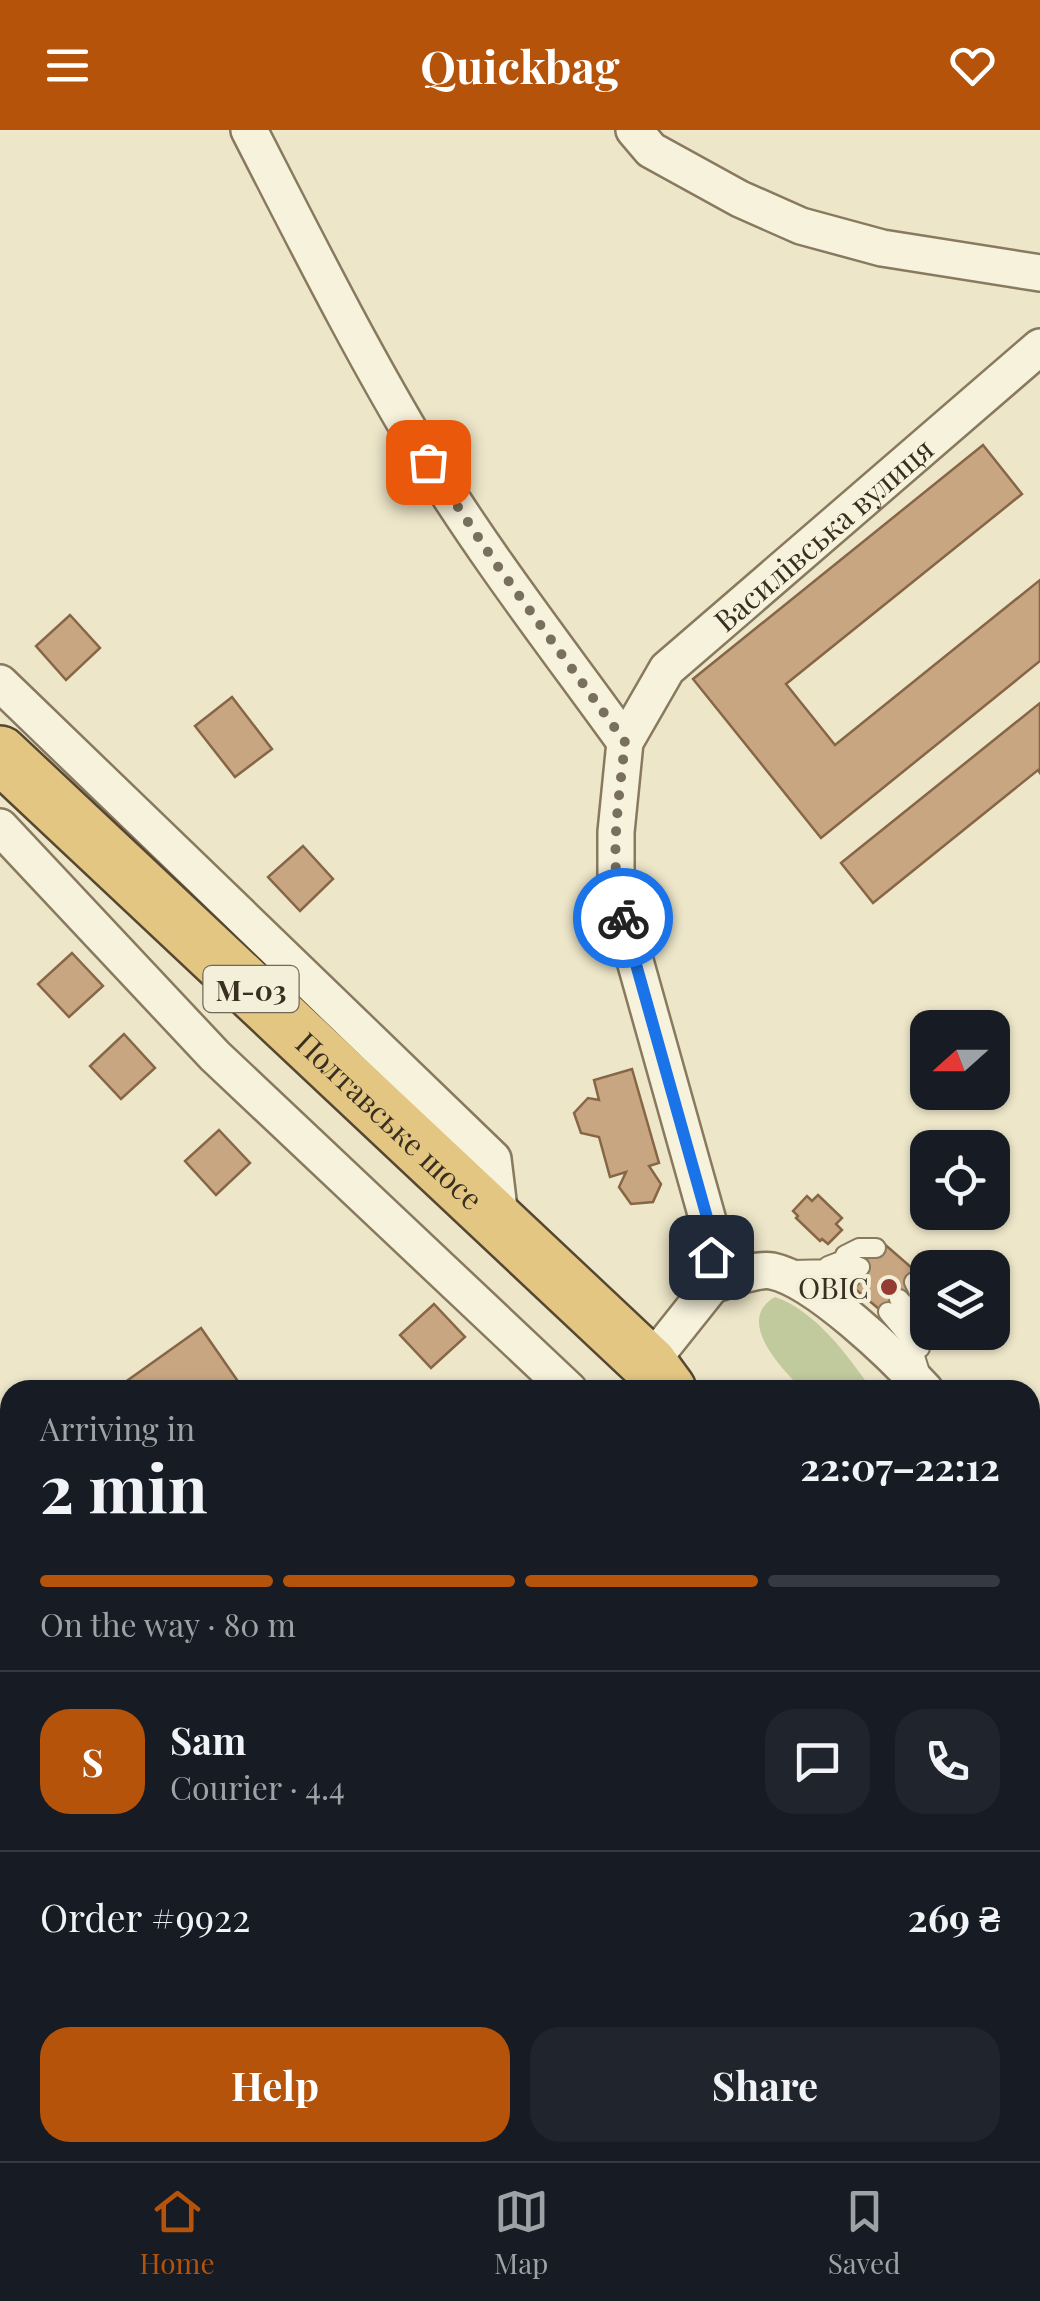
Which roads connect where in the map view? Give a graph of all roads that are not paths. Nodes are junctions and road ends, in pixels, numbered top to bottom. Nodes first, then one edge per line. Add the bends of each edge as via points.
1 (249, 130) edge
2 (634, 130) edge
3 (1040, 273) edge
4 (1040, 346) edge
5 (0, 682) edge
6 (625, 742) junction
7 (0, 754) edge
8 (0, 826) edge
9 (501, 1225) junction
10 (824, 1268) junction
11 (770, 1270) junction
12 (712, 1286) junction
13 (558, 1380) edge
14 (654, 1380) edge
15 (656, 1380) edge
16 (919, 1380) edge
17 (922, 1380) edge
18 (923, 1380) edge

1 - 6 street via 428,462
2 - 3 street via 651,150 801,226 882,248
4 - 6 street, Василівська вулиця via 667,669
5 - 9 street via 493,1159
6 - 12 street, Василівська вулиця via 616,893 710,1228
7 - 9 highway, Полтавське шосе / М-03
8 - 13 street via 214,1056
9 - 14 highway, Полтавське шосе / М-03
10 - 10 lane via 863,1263 859,1248 845,1254
10 - 11 lane
11 - 12 street
11 - 16 street via 862,1328
12 - 15 street
17 - 18 lane via 905,1298 918,1328

